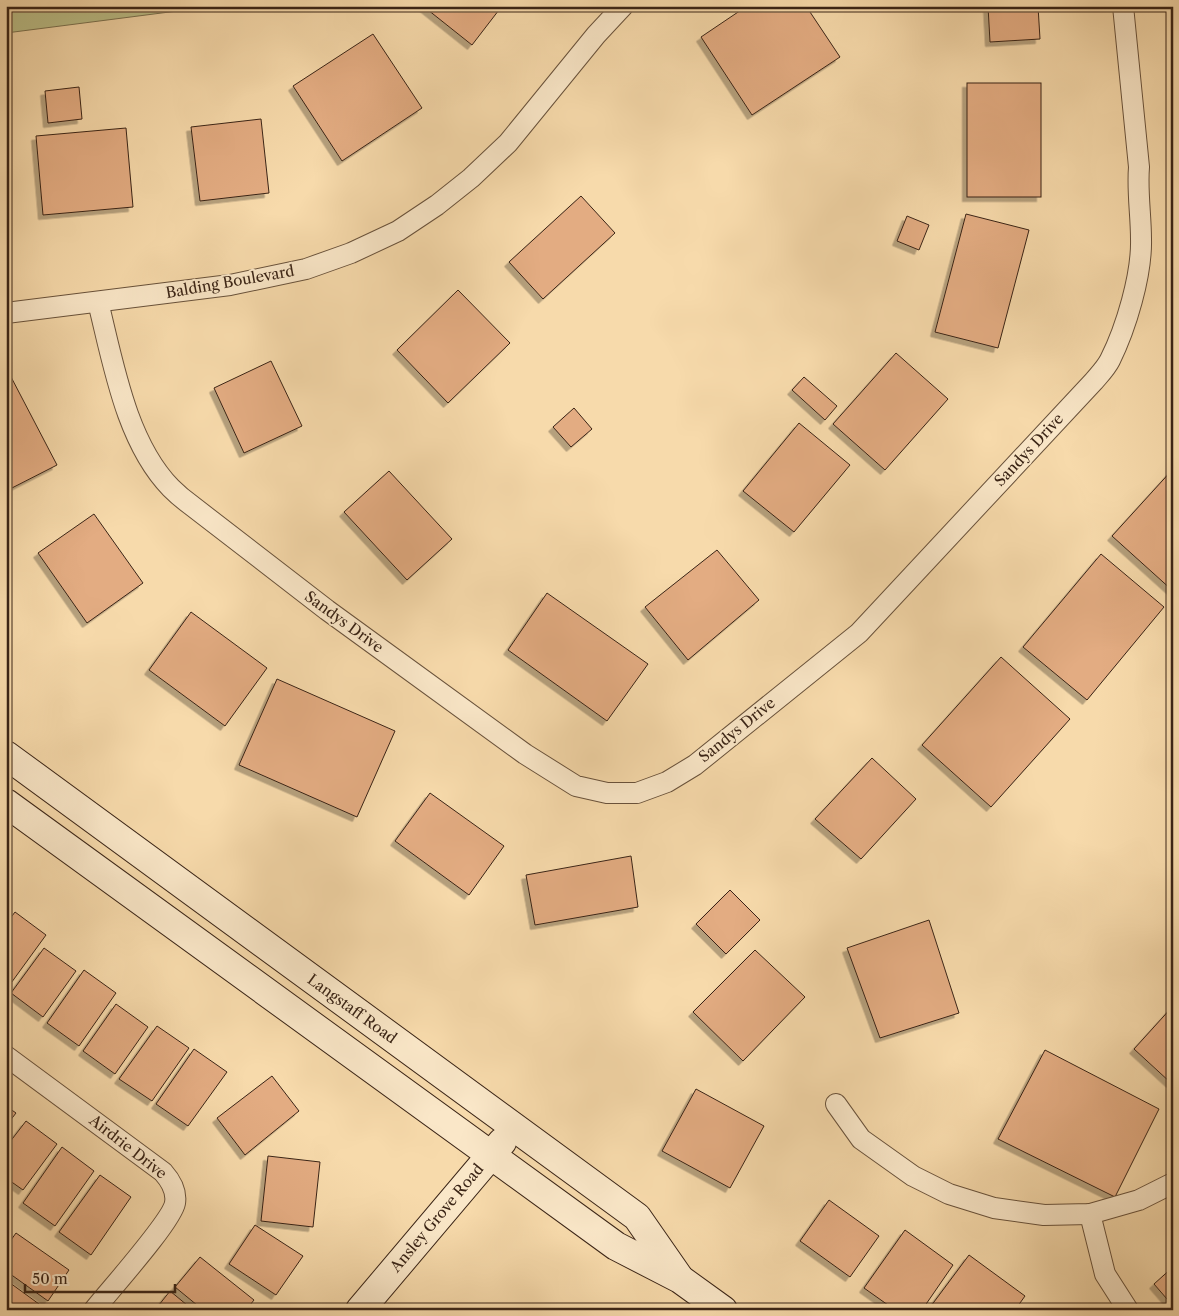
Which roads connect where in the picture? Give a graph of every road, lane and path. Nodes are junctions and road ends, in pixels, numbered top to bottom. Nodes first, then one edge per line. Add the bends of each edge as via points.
1 (623, 6) edge
2 (1123, 6) edge
3 (98, 302) junction
4 (6, 313) edge
5 (6, 755) edge
6 (6, 803) edge
7 (6, 1056) edge
8 (836, 1104) dead end
9 (515, 1128) junction
10 (491, 1155) junction
11 (1173, 1183) edge
12 (1090, 1214) junction
13 (680, 1279) junction
14 (94, 1310) edge
15 (360, 1310) edge
16 (724, 1310) edge
17 (1128, 1310) edge

1 - 3 street, Balding Boulevard via 508,143 471,178 398,231 351,253 306,268 230,285
2 - 3 street, Sandys Drive via 1139,167 1137,190 1141,240 1139,272 1122,334 1109,362 859,633 695,765 667,782 637,793 607,793 576,786 525,754 327,610 170,487 150,461 130,420
3 - 4 street, Balding Boulevard
5 - 9 main road, Langstaff Road
6 - 10 main road, Langstaff Road
7 - 14 street, Airdrie Drive via 163,1172 171,1182 175,1204 164,1223
8 - 12 street via 861,1139 913,1176 949,1194 994,1208 1044,1215
9 - 10 main road, Ansley Grove Road
9 - 13 main road, Langstaff Road via 637,1217
10 - 13 main road, Langstaff Road via 616,1246
10 - 15 main road, Ansley Grove Road
11 - 12 street via 1139,1200
12 - 17 street via 1105,1274
13 - 16 main road, Langstaff Road

